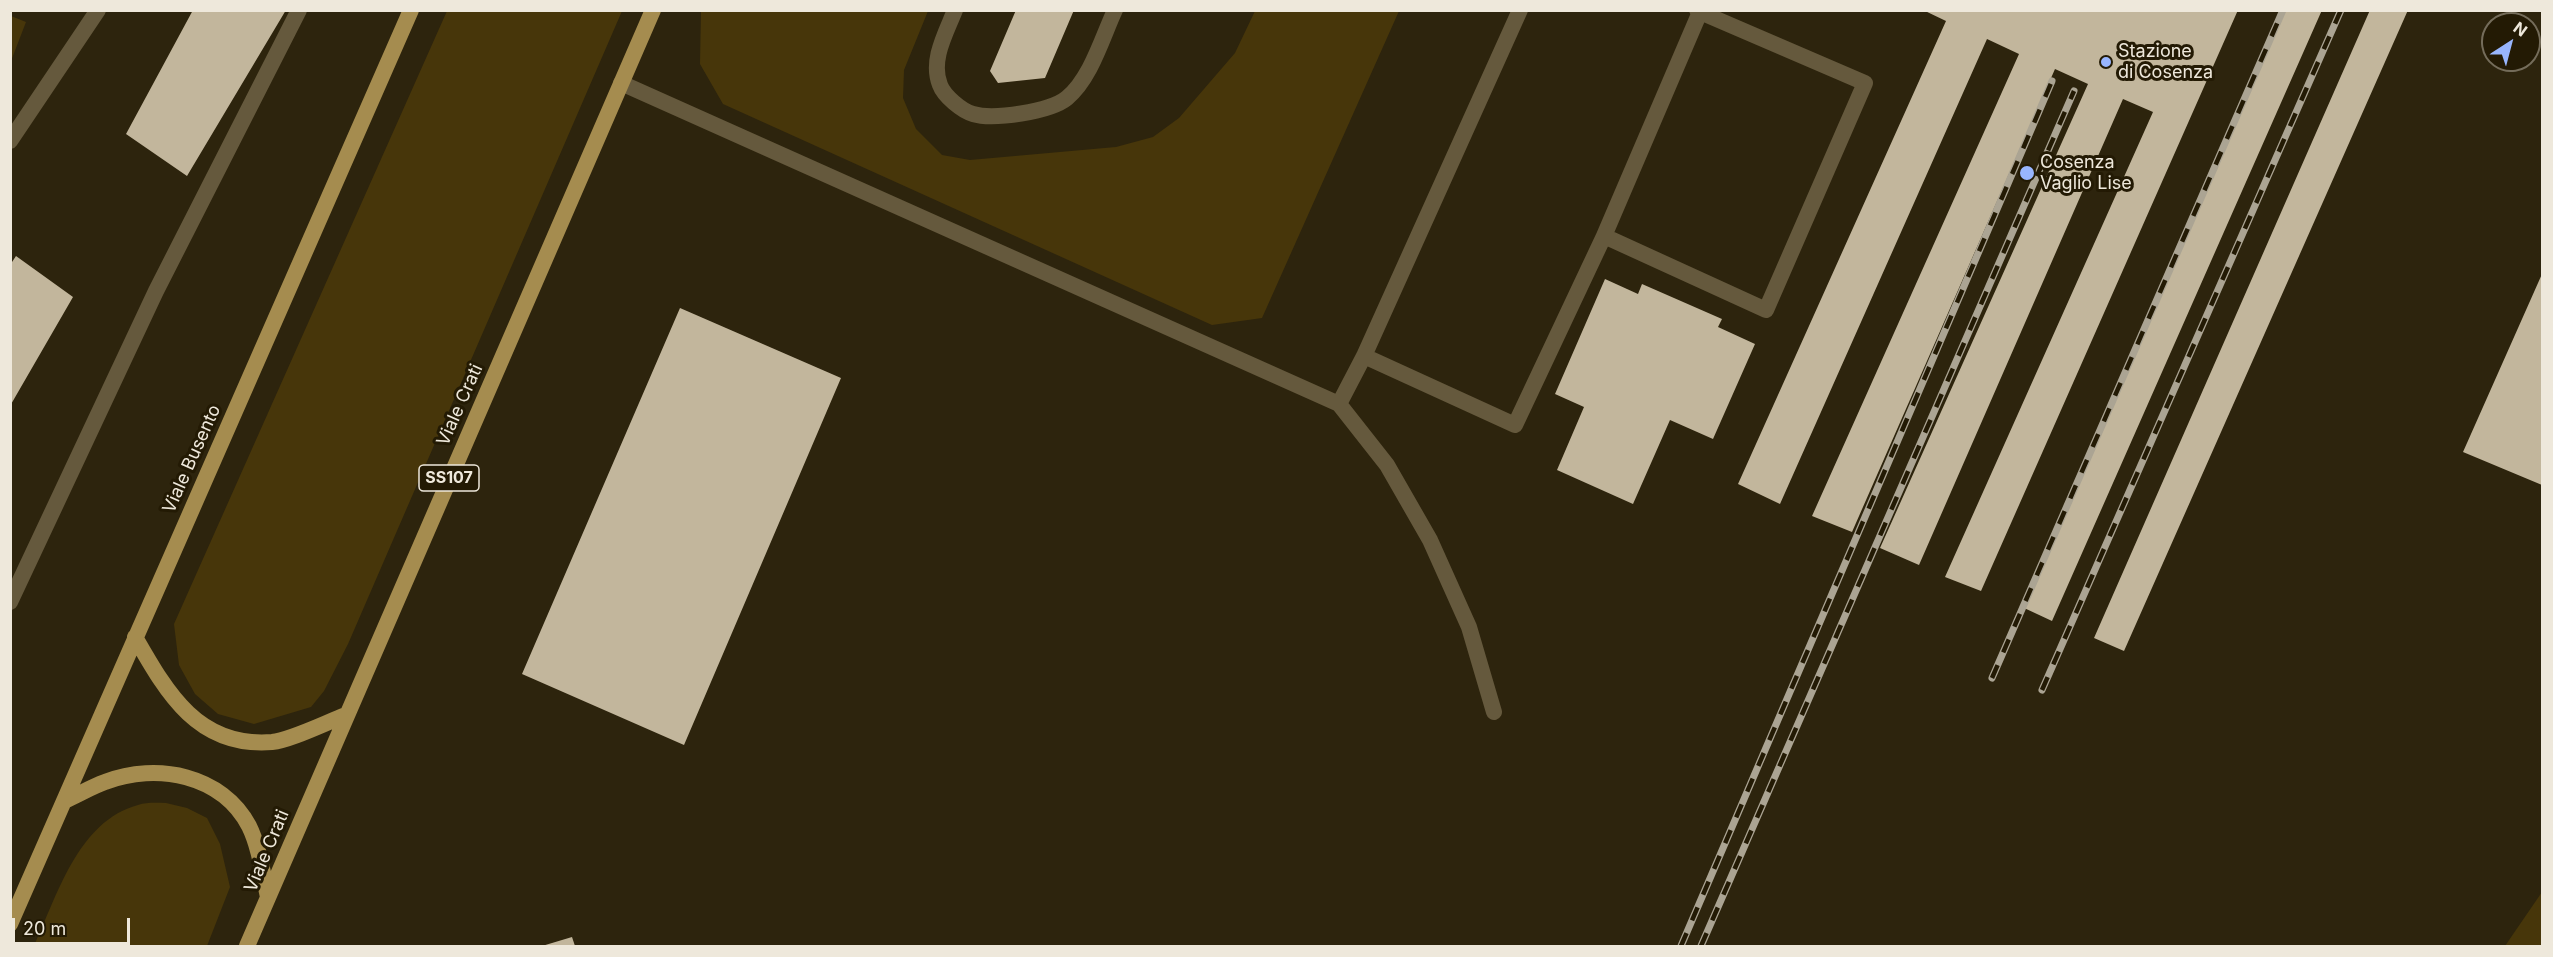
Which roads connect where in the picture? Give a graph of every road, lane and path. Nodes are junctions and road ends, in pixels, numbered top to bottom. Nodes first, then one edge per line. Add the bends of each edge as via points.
1 (98, 10) edge
2 (299, 10) edge
3 (411, 10) edge
4 (652, 10) edge
5 (956, 10) edge
6 (1115, 10) edge
7 (1520, 10) edge
8 (1699, 11) edge
9 (621, 83) junction
10 (10, 141) edge
11 (1604, 236) junction
12 (1364, 356) junction
13 (1339, 404) junction
14 (10, 602) edge
15 (135, 637) junction
16 (1494, 712) dead end
17 (346, 715) junction
18 (64, 801) junction
19 (268, 897) junction
20 (10, 924) edge
21 (247, 946) edge

1 - 10 street
2 - 14 street via 156,291
3 - 15 main road, Viale Busento
4 - 9 main road, Viale Crati / SS107
5 - 6 street via 936,63 940,86 951,100 973,114 1010,115 1042,109 1066,99 1086,74
7 - 12 street
8 - 11 street
8 - 11 street via 1865,83 1766,310
9 - 13 street
9 - 17 main road, Viale Crati / SS107
11 - 12 street via 1515,425
12 - 13 street
13 - 16 street via 1387,465 1430,540 1469,627
15 - 17 main road via 164,688 194,720 234,740 274,742
15 - 18 main road, Viale Busento
17 - 19 main road, Viale Crati / SS107
18 - 19 main road via 107,781 142,773 178,774 201,781 227,797 249,826
18 - 20 main road, Viale Busento
19 - 21 main road, Viale Crati / SS107

